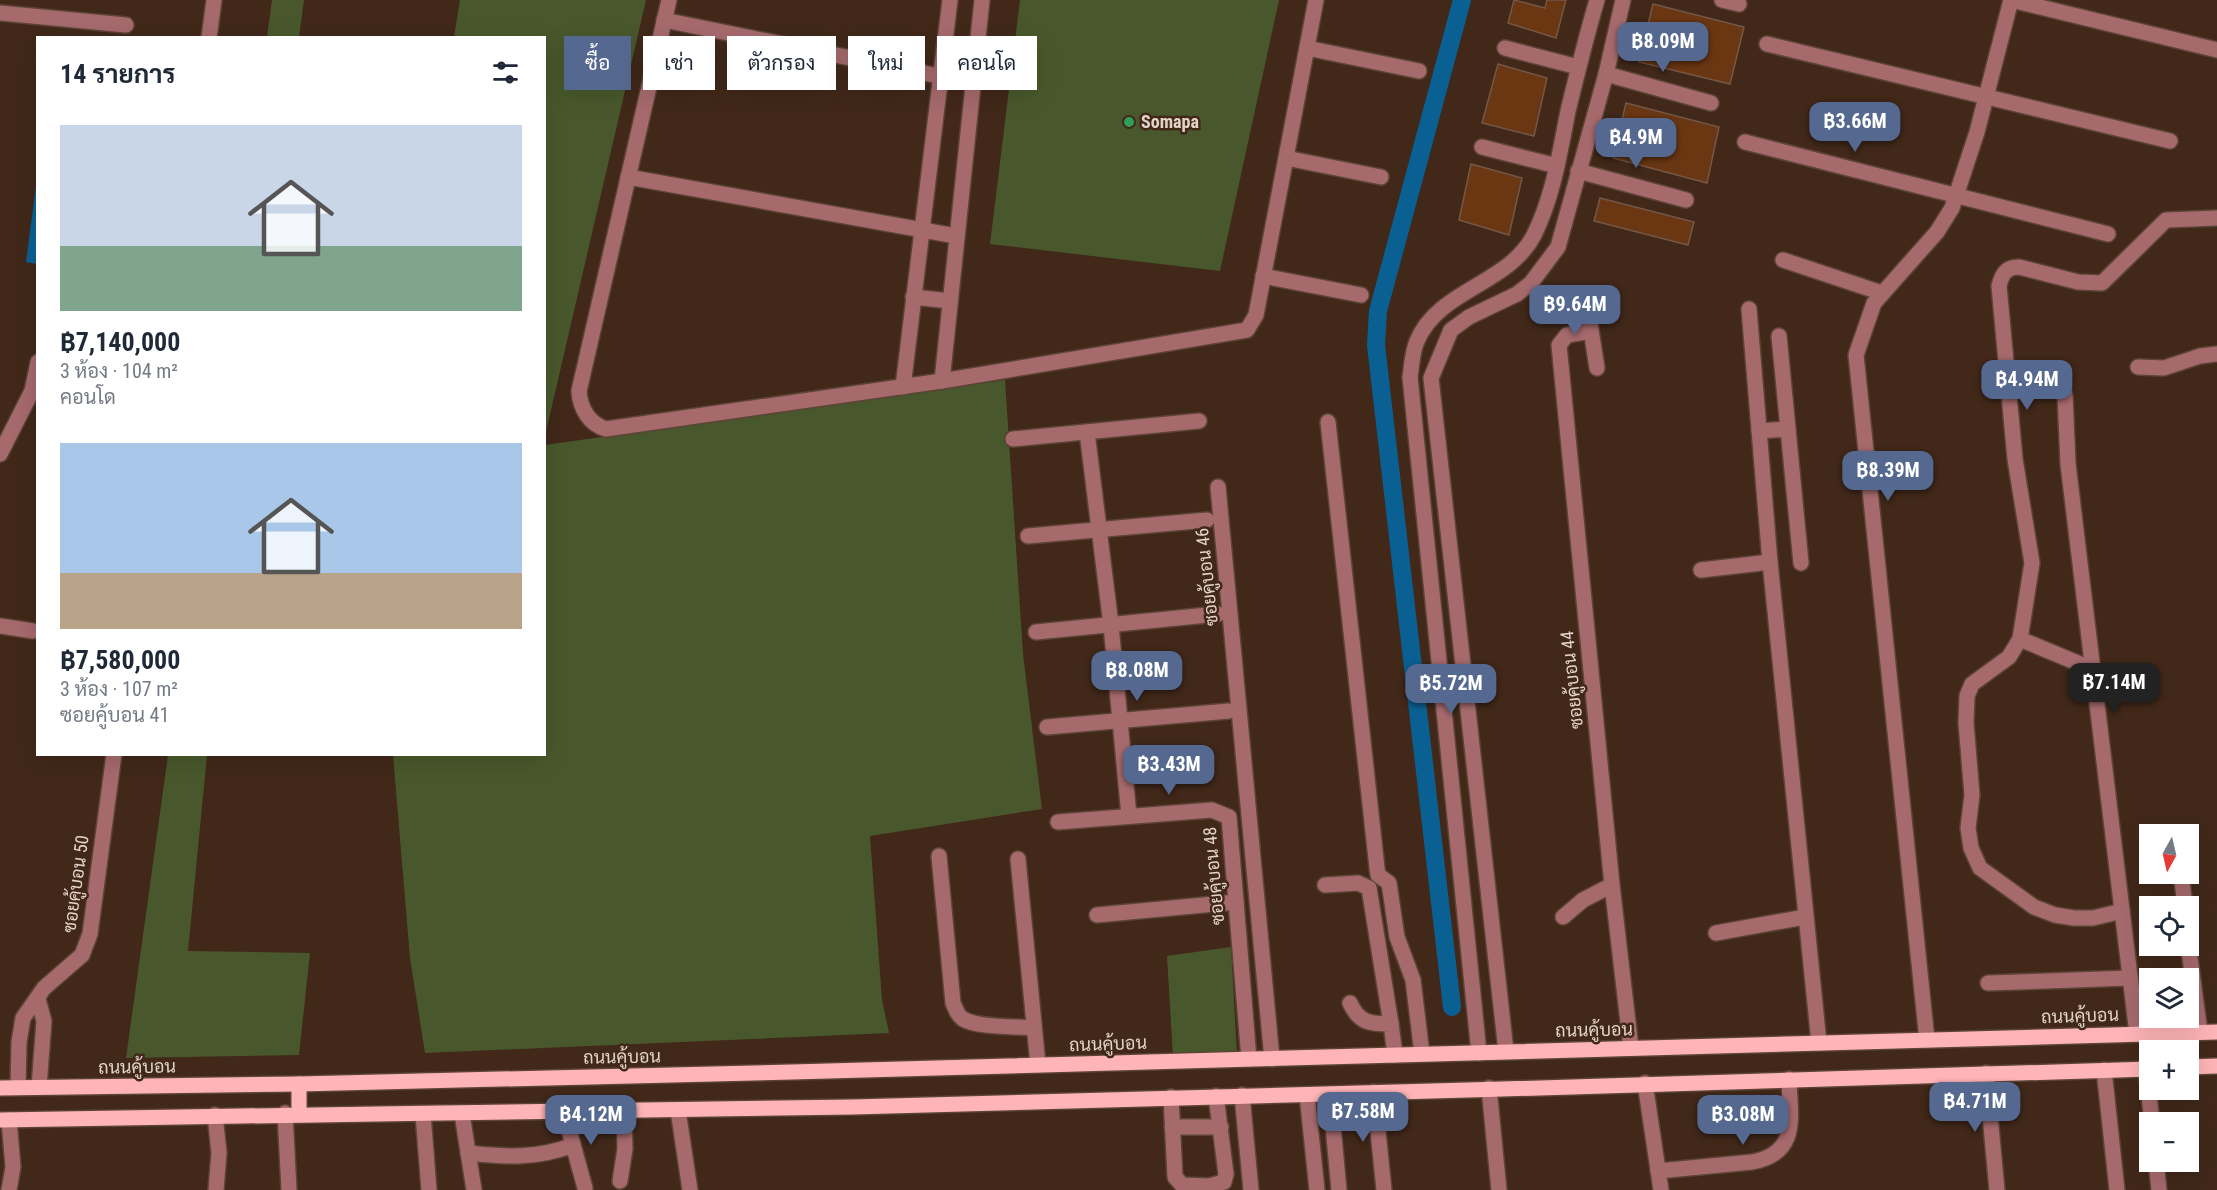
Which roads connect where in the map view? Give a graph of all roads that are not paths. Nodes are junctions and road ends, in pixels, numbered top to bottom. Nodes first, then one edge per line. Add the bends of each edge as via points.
1 (214, 0) edge
2 (669, 0) edge
3 (950, 0) edge
4 (982, 0) edge
5 (1316, 0) edge
6 (1597, 0) edge
7 (1623, 0) edge
8 (1722, 0) edge
9 (2011, 0) edge
10 (1739, 4) dead end
11 (0, 13) edge
12 (664, 20) junction
13 (126, 25) dead end
14 (209, 36) edge
15 (945, 36) edge
16 (978, 36) edge
17 (1767, 44) dead end
18 (1307, 48) junction
19 (1505, 48) dead end
20 (2217, 50) edge
21 (1578, 67) junction
22 (1419, 71) dead end
23 (1606, 74) junction
24 (937, 76) edge
25 (938, 90) edge
26 (972, 90) edge
27 (1986, 96) junction
28 (1711, 103) dead end
29 (2170, 141) dead end
30 (1745, 142) dead end
31 (1482, 147) dead end
32 (1286, 158) junction
33 (1557, 166) junction
34 (1578, 171) junction
35 (628, 177) junction
36 (1382, 177) dead end
37 (1957, 196) junction
38 (1686, 200) dead end
39 (2217, 218) edge
40 (921, 230) junction
41 (2108, 234) dead end
42 (957, 236) junction
43 (1782, 260) dead end
44 (1263, 276) junction
45 (1882, 293) junction
46 (1361, 295) dead end
47 (913, 297) junction
48 (1586, 298) dead end
49 (950, 301) junction
50 (1749, 309) dead end
51 (1592, 331) junction
52 (1779, 336) dead end
53 (2217, 354) edge
54 (2138, 367) dead end
55 (1597, 368) dead end
56 (36, 372) edge
57 (1410, 377) junction
58 (1431, 378) junction
59 (942, 381) junction
60 (903, 387) junction
61 (2065, 395) dead end
62 (1199, 421) dead end
63 (1328, 422) dead end
64 (1788, 429) junction
65 (1758, 431) junction
66 (1087, 432) junction
67 (1013, 439) dead end
68 (0, 454) edge
69 (1218, 486) dead end
70 (1207, 520) dead end
71 (1100, 529) junction
72 (1028, 536) dead end
73 (1770, 562) junction
74 (1801, 563) dead end
75 (1701, 570) dead end
76 (1218, 614) dead end
77 (1111, 625) junction
78 (0, 627) edge
79 (33, 631) dead end
80 (1036, 632) dead end
81 (2020, 639) junction
82 (2092, 669) junction
83 (1229, 711) dead end
84 (1121, 720) junction
85 (1047, 727) dead end
86 (114, 756) edge
87 (1130, 816) junction
88 (1058, 822) dead end
89 (939, 856) dead end
90 (1018, 858) dead end
91 (1325, 885) dead end
92 (1612, 885) junction
93 (1236, 902) junction
94 (2122, 910) junction
95 (1097, 915) dead end
96 (1563, 917) dead end
97 (1805, 917) junction
98 (1716, 933) dead end
99 (2190, 956) edge
100 (2130, 978) junction
101 (1988, 983) dead end
102 (38, 999) junction
103 (1350, 1003) dead end
104 (1391, 1024) junction
105 (1034, 1028) junction
106 (2200, 1032) junction
107 (2217, 1032) edge
108 (2138, 1034) junction
109 (1927, 1040) junction
110 (1819, 1044) junction
111 (1631, 1048) junction
112 (1506, 1052) junction
113 (1479, 1053) junction
114 (1422, 1054) junction
115 (1395, 1055) junction
116 (1249, 1059) junction
117 (1272, 1059) junction
118 (1038, 1065) junction
119 (2217, 1066) edge
120 (2199, 1067) edge
121 (2139, 1069) edge
122 (2104, 1070) junction
123 (1986, 1073) junction
124 (1789, 1079) junction
125 (1644, 1083) junction
126 (298, 1084) junction
127 (18, 1087) junction
128 (39, 1087) junction
129 (0, 1088) edge
130 (1489, 1088) junction
131 (1374, 1092) junction
132 (1330, 1094) junction
133 (1242, 1095) junction
134 (1307, 1095) junction
135 (1216, 1096) junction
136 (1172, 1097) junction
137 (678, 1110) junction
138 (624, 1111) junction
139 (564, 1112) junction
140 (292, 1113) junction
141 (423, 1114) junction
142 (462, 1114) junction
143 (215, 1115) junction
144 (4, 1120) edge
145 (1172, 1127) junction
146 (1221, 1127) junction
147 (573, 1145) junction
148 (468, 1153) junction
149 (1658, 1171) junction
150 (2157, 1172) edge
151 (620, 1181) dead end
152 (585, 1188) dead end
153 (9, 1190) edge
154 (216, 1190) edge
155 (289, 1190) edge
156 (429, 1190) edge
157 (474, 1190) edge
158 (690, 1190) edge
159 (1251, 1190) edge
160 (1317, 1190) edge
161 (1339, 1190) edge
162 (1384, 1190) edge
163 (1499, 1190) edge
164 (1661, 1190) edge
165 (1997, 1190) edge
166 (2116, 1190) edge
167 (2159, 1190) edge

1 - 14 street
2 - 12 street
3 - 15 street
4 - 16 street
5 - 18 street
6 - 21 street
7 - 23 street
8 - 10 street
9 - 20 street
9 - 27 street
11 - 13 street
12 - 24 street
12 - 35 street
17 - 27 street
18 - 22 street
18 - 32 street
19 - 21 street
21 - 33 street
23 - 28 street
23 - 34 street
25 - 40 street
26 - 42 street
27 - 29 street
27 - 37 street
30 - 37 street
31 - 33 street
32 - 36 street
32 - 44 street
33 - 57 street via 1533,236 1517,259 1431,319 1416,343
34 - 38 street
34 - 58 street via 1558,247 1547,263 1517,294 1451,330
35 - 40 street
35 - 60 street via 579,391 582,408 595,424 606,429
37 - 41 street
37 - 45 street via 1936,232
39 - 81 street via 2166,220 2102,283 2078,282 2019,267 2011,267 2001,276 2015,459 2031,563
40 - 42 street
40 - 47 street
42 - 49 street
43 - 45 street
44 - 46 street
44 - 59 street via 1256,319 1241,333
45 - 109 street via 1863,329 1856,355
47 - 49 street
47 - 60 street
48 - 51 street
49 - 59 street
50 - 65 street
51 - 55 street
51 - 92 street, ซอยคู้บอน 44 via 1567,335 1559,345
52 - 64 street
53 - 54 street via 2163,368
56 - 68 street via 32,391
57 - 58 street
57 - 113 street
58 - 112 street
59 - 60 street
61 - 82 street via 2068,464
62 - 66 street
63 - 114 street via 1378,875 1389,883 1397,937 1413,980
64 - 65 street
64 - 74 street
65 - 73 street
66 - 67 street
66 - 71 street
69 - 117 street, ซอยคู้บอน 46
70 - 71 street
71 - 72 street
71 - 77 street
73 - 75 street
73 - 97 street
76 - 77 street
77 - 80 street
77 - 84 street
78 - 79 street
81 - 82 street
81 - 94 street via 2009,657 1972,684 1967,696 1971,848 1980,868 2034,907 2074,918 2093,918
82 - 94 street
83 - 84 street
84 - 85 street
84 - 87 street
86 - 102 street, ซอยคู้บอน 50 via 90,934 82,955 57,974
87 - 88 street
87 - 93 street, ซอยคู้บอน 48 via 1212,810 1226,814
89 - 105 street via 953,1003 958,1015 976,1023
90 - 105 street
91 - 104 street via 1358,884 1369,888
92 - 96 street via 1583,900
92 - 111 street, ซอยคู้บอน 44
93 - 95 street
93 - 116 street, ซอยคู้บอน 48
94 - 100 street
97 - 98 street
97 - 110 street
99 - 106 street
100 - 101 street
100 - 108 street
102 - 127 street, ซอยคู้บอน 50 via 23,1018
102 - 128 street via 44,1022
103 - 104 street via 1365,1022
104 - 115 street
105 - 118 street
106 - 107 main road, ถนนคู้บอน
106 - 108 main road, ถนนคู้บอน
108 - 109 main road, ถนนคู้บอน
109 - 110 main road, ถนนคู้บอน
110 - 111 main road, ถนนคู้บอน
111 - 112 main road, ถนนคู้บอน
112 - 113 main road, ถนนคู้บอน
113 - 114 main road, ถนนคู้บอน
114 - 115 main road, ถนนคู้บอน
115 - 117 main road, ถนนคู้บอน
116 - 117 main road, ถนนคู้บอน
116 - 118 main road, ถนนคู้บอน
118 - 126 main road, ถนนคู้บอน
119 - 120 main road
121 - 122 main road
122 - 123 main road
122 - 166 street
123 - 124 main road
123 - 165 street
124 - 125 main road
124 - 149 street via 1790,1132 1777,1152 1752,1162
125 - 130 main road
125 - 149 street
126 - 128 main road, ถนนคู้บอน
126 - 140 main road
127 - 128 main road, ถนนคู้บอน
127 - 129 main road, ถนนคู้บอน
130 - 131 main road
130 - 163 street
131 - 132 main road
131 - 162 street
132 - 134 main road
132 - 161 street
133 - 134 main road
133 - 135 main road
133 - 159 street
134 - 160 street
135 - 136 main road
135 - 146 street
136 - 137 main road
136 - 145 street
137 - 138 main road
137 - 158 street
138 - 139 main road
138 - 151 street via 625,1149
139 - 142 main road
139 - 147 street
140 - 141 main road
140 - 143 main road
140 - 155 street
141 - 142 main road
141 - 156 street
142 - 148 street
143 - 144 main road
143 - 154 street via 219,1153
144 - 153 street via 13,1167
145 - 146 street
145 - 146 street via 1178,1183 1209,1186 1224,1182 1226,1174
147 - 148 street via 552,1154 526,1157
147 - 152 street
148 - 157 street
149 - 164 street
150 - 167 street

